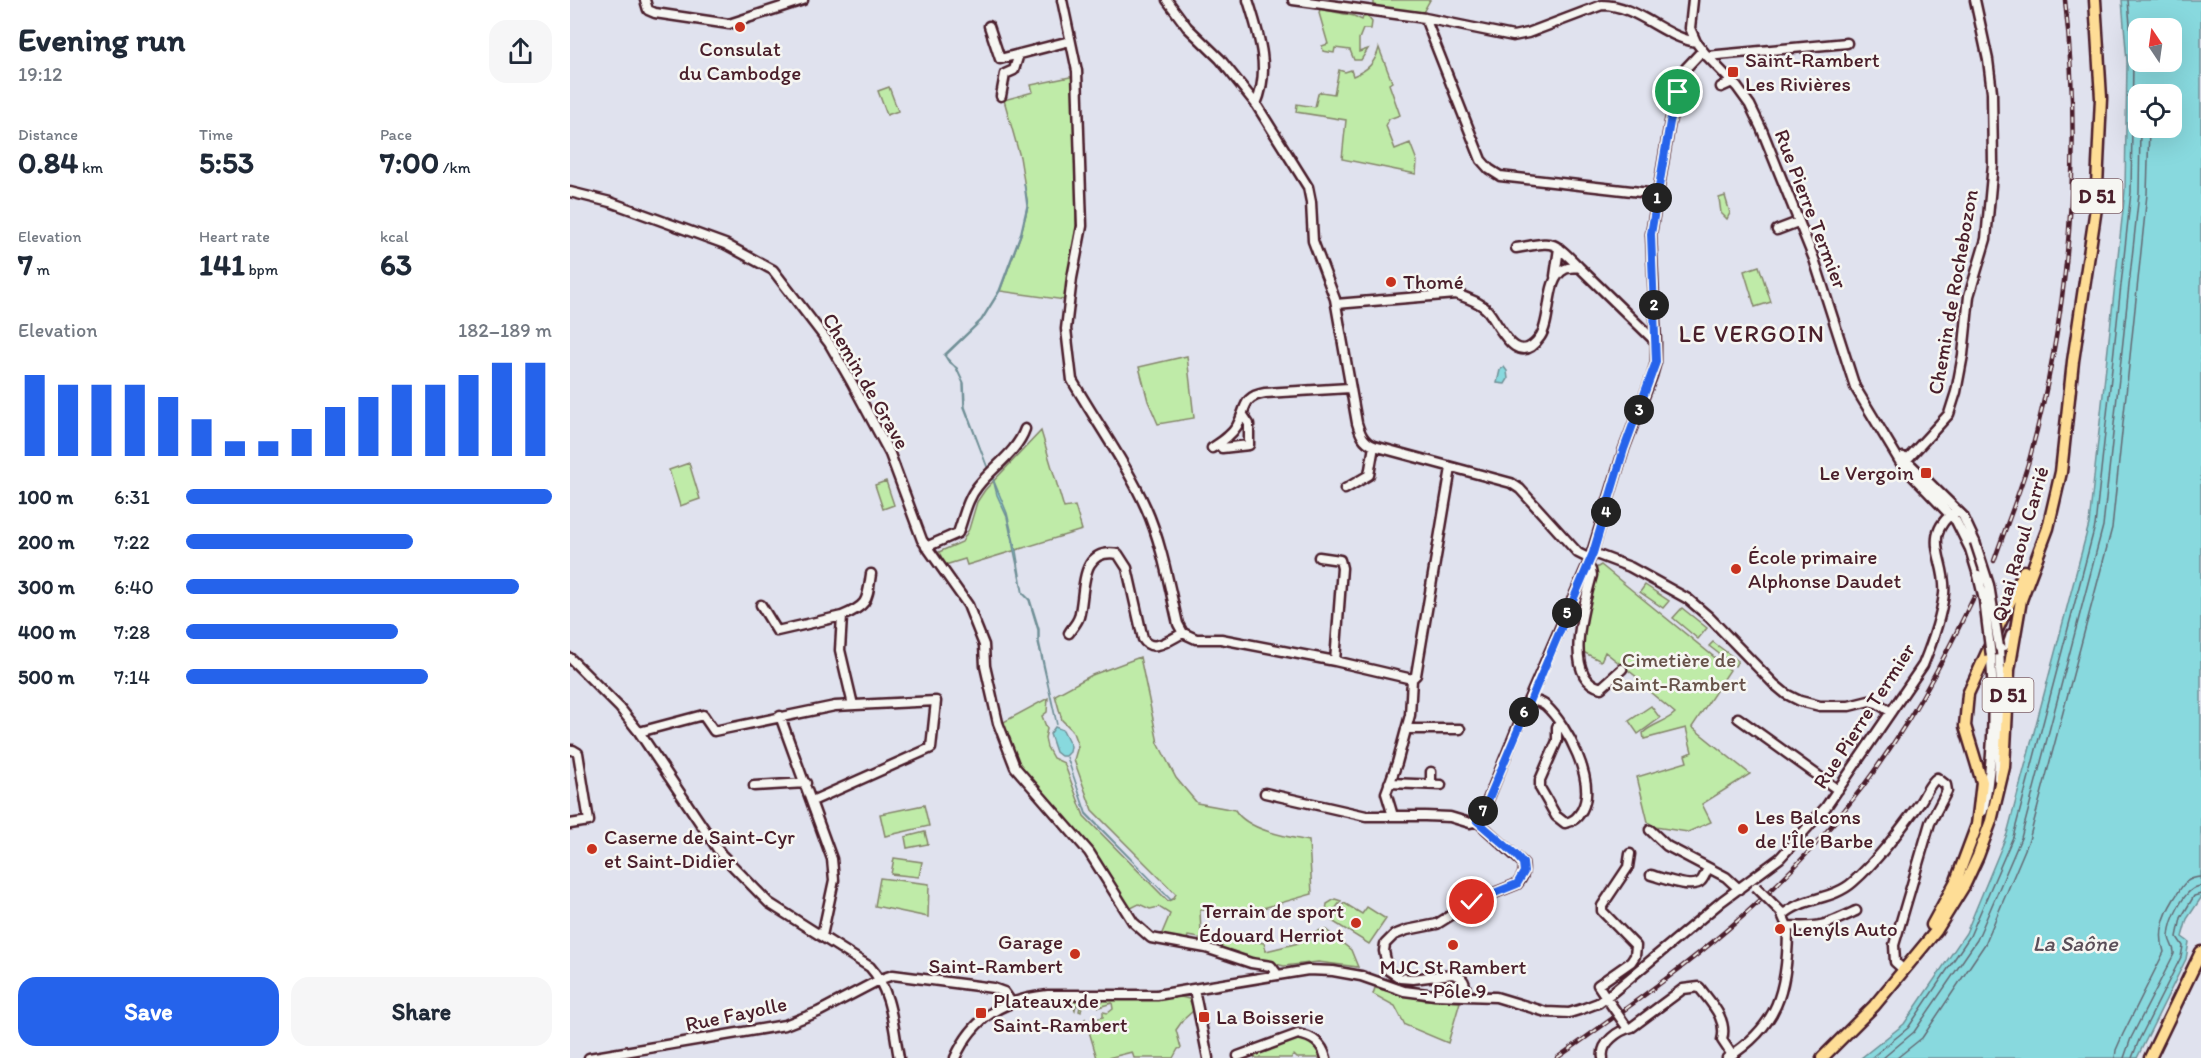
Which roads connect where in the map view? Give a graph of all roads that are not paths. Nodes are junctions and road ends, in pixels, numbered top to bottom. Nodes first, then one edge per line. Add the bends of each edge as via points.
1 (645, 0) edge
2 (803, 0) edge
3 (1062, 0) edge
4 (1167, 0) edge
5 (1248, 0) edge
6 (1293, 0) edge
7 (1693, 0) edge
8 (1975, 0) edge
9 (2095, 0) edge
10 (1425, 18) junction
11 (989, 26) dead end
12 (1070, 41) junction
13 (1696, 42) junction
14 (1847, 43) dead end
15 (1704, 53) junction
16 (1019, 54) junction
17 (1000, 59) junction
18 (1005, 74) junction
19 (1732, 82) junction
20 (1721, 87) dead end
21 (1000, 96) dead end
22 (1256, 104) junction
23 (570, 192) edge
24 (1658, 194) junction
25 (1798, 222) junction
26 (1776, 230) dead end
27 (1516, 248) dead end
28 (1559, 248) junction
29 (1579, 267) junction
30 (1556, 276) junction
31 (1336, 304) junction
32 (1656, 342) junction
33 (1350, 388) junction
34 (2068, 412) junction
35 (1243, 415) junction
36 (1025, 429) dead end
37 (1374, 446) junction
38 (1904, 463) junction
39 (1451, 468) junction
40 (1345, 489) dead end
41 (1957, 515) junction
42 (1972, 545) junction
43 (926, 547) junction
44 (1319, 557) dead end
45 (1590, 559) junction
46 (871, 574) dead end
47 (2021, 600) junction
48 (761, 605) dead end
49 (842, 616) junction
50 (1988, 629) junction
51 (1069, 633) dead end
52 (1183, 633) junction
53 (1999, 647) junction
54 (570, 658) edge
55 (1335, 661) junction
56 (1622, 669) dead end
57 (1412, 679) junction
58 (1529, 699) junction
59 (853, 705) junction
60 (1891, 712) junction
61 (780, 716) junction
62 (1738, 718) dead end
63 (1559, 724) junction
64 (1406, 729) junction
65 (1460, 729) dead end
66 (639, 732) junction
67 (1999, 740) junction
68 (570, 750) edge
69 (1976, 760) junction
70 (1990, 764) junction
71 (1431, 772) dead end
72 (806, 783) junction
73 (1389, 783) junction
74 (1431, 785) junction
75 (1442, 785) dead end
76 (754, 786) dead end
77 (1838, 790) junction
78 (1998, 791) junction
79 (1265, 793) dead end
80 (812, 801) junction
81 (1393, 816) junction
82 (1477, 821) junction
83 (570, 824) edge
84 (1977, 825) junction
85 (1650, 830) dead end
86 (1630, 854) dead end
87 (1708, 868) junction
88 (1651, 875) dead end
89 (1753, 884) junction
90 (1739, 888) junction
91 (1856, 911) dead end
92 (1781, 913) junction
93 (1788, 926) junction
94 (822, 936) junction
95 (2201, 952) edge
96 (1914, 956) junction
97 (1904, 970) junction
98 (1277, 974) junction
99 (881, 979) junction
100 (1194, 989) junction
101 (1466, 996) junction
102 (1608, 1000) junction
103 (1011, 1002) junction
104 (1626, 1027) junction
105 (1242, 1055) dead end
106 (1730, 1056) edge
107 (589, 1058) edge
108 (899, 1058) edge
109 (955, 1058) edge
110 (1208, 1058) edge
111 (1326, 1058) edge
112 (1603, 1058) edge
113 (1821, 1058) edge
114 (2150, 1058) edge

1 - 2 street via 648,10 655,13 729,24
3 - 12 street
4 - 22 street
5 - 22 street via 1263,55 1261,92
6 - 10 street
7 - 13 street, Rue Pierre Termier via 1690,28
8 - 38 street, Chemin de Rochebozon via 1992,92 1993,164 1986,239 1969,296 1963,355 1949,414
9 - 34 main road, D 51 via 2101,87 2100,153
10 - 13 street via 1513,36 1602,4 1615,5 1684,40
10 - 24 street via 1481,160 1489,169 1500,176
11 - 17 street
12 - 16 street
12 - 52 street via 1077,71 1082,226 1066,329 1070,372 1138,490 1156,536
13 - 15 street, Rue Pierre Termier
14 - 15 street
15 - 19 street, Rue Pierre Termier
15 - 24 street via 1686,68 1682,79
16 - 17 street
16 - 18 street via 1014,70
17 - 18 street
18 - 21 street
19 - 20 street
19 - 25 street, Rue Pierre Termier via 1750,105 1762,130
22 - 31 street via 1308,187 1313,241
23 - 43 street, Chemin de Grave via 610,202 725,244 773,270 829,344 872,417
24 - 32 street via 1651,234
25 - 26 street
25 - 38 street, Rue Pierre Termier via 1855,387
27 - 28 street via 1551,242
28 - 29 street
28 - 30 street
29 - 30 street
29 - 32 street
30 - 31 street via 1542,334 1534,344 1522,348 1510,344 1487,310 1456,294
31 - 33 street
32 - 45 street via 1652,376 1624,449
33 - 35 street via 1258,394 1248,400
33 - 37 street via 1361,435
34 - 47 main road, Quai Raoul Carrié / D 51 via 2061,472 2050,517
34 - 69 main road, Quai Raoul Carrié / D 51 via 2052,491 2036,543 1968,693 1965,726
35 - 35 street via 1236,428 1215,446 1249,445 1249,424
36 - 43 street via 1022,439 974,492 958,533
37 - 39 street
37 - 40 street via 1369,475
38 - 41 street, Rue Pierre Termier
39 - 45 street via 1511,483 1578,553
39 - 57 street via 1422,643
41 - 42 street, Rue Pierre Termier
41 - 60 street, Rue Pierre Termier via 1944,519 1938,536 1944,594 1932,643 1923,665
42 - 50 street, Rue Pierre Termier, bridge
42 - 53 street, Rue Pierre Termier, bridge via 1989,585
43 - 98 street, Chemin de Grave via 968,605 984,645 998,723 1015,767 1089,852 1133,922 1150,938 1271,966
44 - 55 street via 1340,560 1342,568
45 - 56 street via 1592,575 1581,621 1579,667 1603,691
45 - 58 street
45 - 60 street via 1630,567 1688,599 1786,694 1820,706 1869,701
46 - 49 street via 867,600 860,609
47 - 53 street via 2009,643
47 - 78 main road, Quai Raoul Carrié / D 51 via 2009,670 2006,742
48 - 49 street via 777,631
49 - 59 street via 840,650
50 - 53 street, Rue Pierre Termier, bridge
50 - 70 street, Rue Pierre Termier, bridge via 1993,689
51 - 52 street via 1078,619 1086,569 1102,554 1110,553 1118,554 1127,568 1146,644 1158,645
52 - 55 street via 1196,639 1221,639
53 - 67 street, Rue Pierre Termier
54 - 66 street
55 - 57 street
57 - 64 street
58 - 63 street via 1544,704
58 - 82 street
59 - 61 street
59 - 80 street via 936,702 932,748
60 - 77 street, Rue Pierre Termier
61 - 66 street via 714,731 703,715
61 - 72 street
62 - 77 street
63 - 63 street via 1540,788 1556,816 1565,823 1577,818 1584,806 1585,790 1583,767
64 - 65 street
64 - 73 street
66 - 94 street via 721,854 770,905
67 - 70 street, Rue Pierre Termier via 1996,758
67 - 78 street, Rue Pierre Termier
68 - 83 street via 578,753 589,821
69 - 70 street
69 - 84 main road, Quai Raoul Carrié / D 51 via 1982,782
70 - 84 street, Rue Pierre Termier
71 - 74 street
72 - 76 street
72 - 80 street
73 - 74 street
73 - 81 street via 1386,793
74 - 75 street
77 - 89 street, Rue Pierre Termier
78 - 96 main road, Quai Raoul Carrié / D 51 via 1965,884 1936,931
79 - 81 street via 1356,814
80 - 94 street via 832,859 834,880
81 - 82 street
82 - 101 street via 1523,863 1522,878 1437,924 1394,935 1384,951 1388,970 1400,978 1458,975
84 - 96 main road, Quai Raoul Carrié / D 51 via 1956,881
85 - 87 street via 1667,846
86 - 102 street via 1628,867 1601,908 1636,946 1631,962 1598,985
87 - 88 street via 1696,885
87 - 90 street
89 - 90 street, Rue Pierre Termier
89 - 92 street, bridge
90 - 102 street, Rue Pierre Termier
91 - 93 street via 1823,926
92 - 93 street
92 - 97 street via 1852,883 1911,815 1937,778 1947,791 1930,823 1893,945 1895,962
93 - 106 street via 1784,985 1774,1010 1754,1040
94 - 99 street via 870,967
95 - 114 main road
96 - 97 main road, Quai Raoul Carrié / D 51
97 - 113 main road, Quai Raoul Carrié / D 51
98 - 100 street, Rue Pierre Termier
98 - 101 street, Rue Pierre Termier via 1333,971 1404,991
99 - 103 street via 893,975 993,988 1004,992
99 - 107 street, Rue Fayolle via 785,1025
99 - 108 street
100 - 103 street, Rue Pierre Termier via 1157,995 1048,995
100 - 110 street
101 - 102 street, Rue Pierre Termier via 1496,997 1556,1013
102 - 104 street, bridge
103 - 109 street, Rue Pierre Termier via 986,1015 967,1036
104 - 106 street via 1632,1027 1683,989 1699,987 1717,1011 1725,1029 1722,1040
104 - 112 street via 1602,1048
105 - 111 street via 1298,1034 1316,1040

